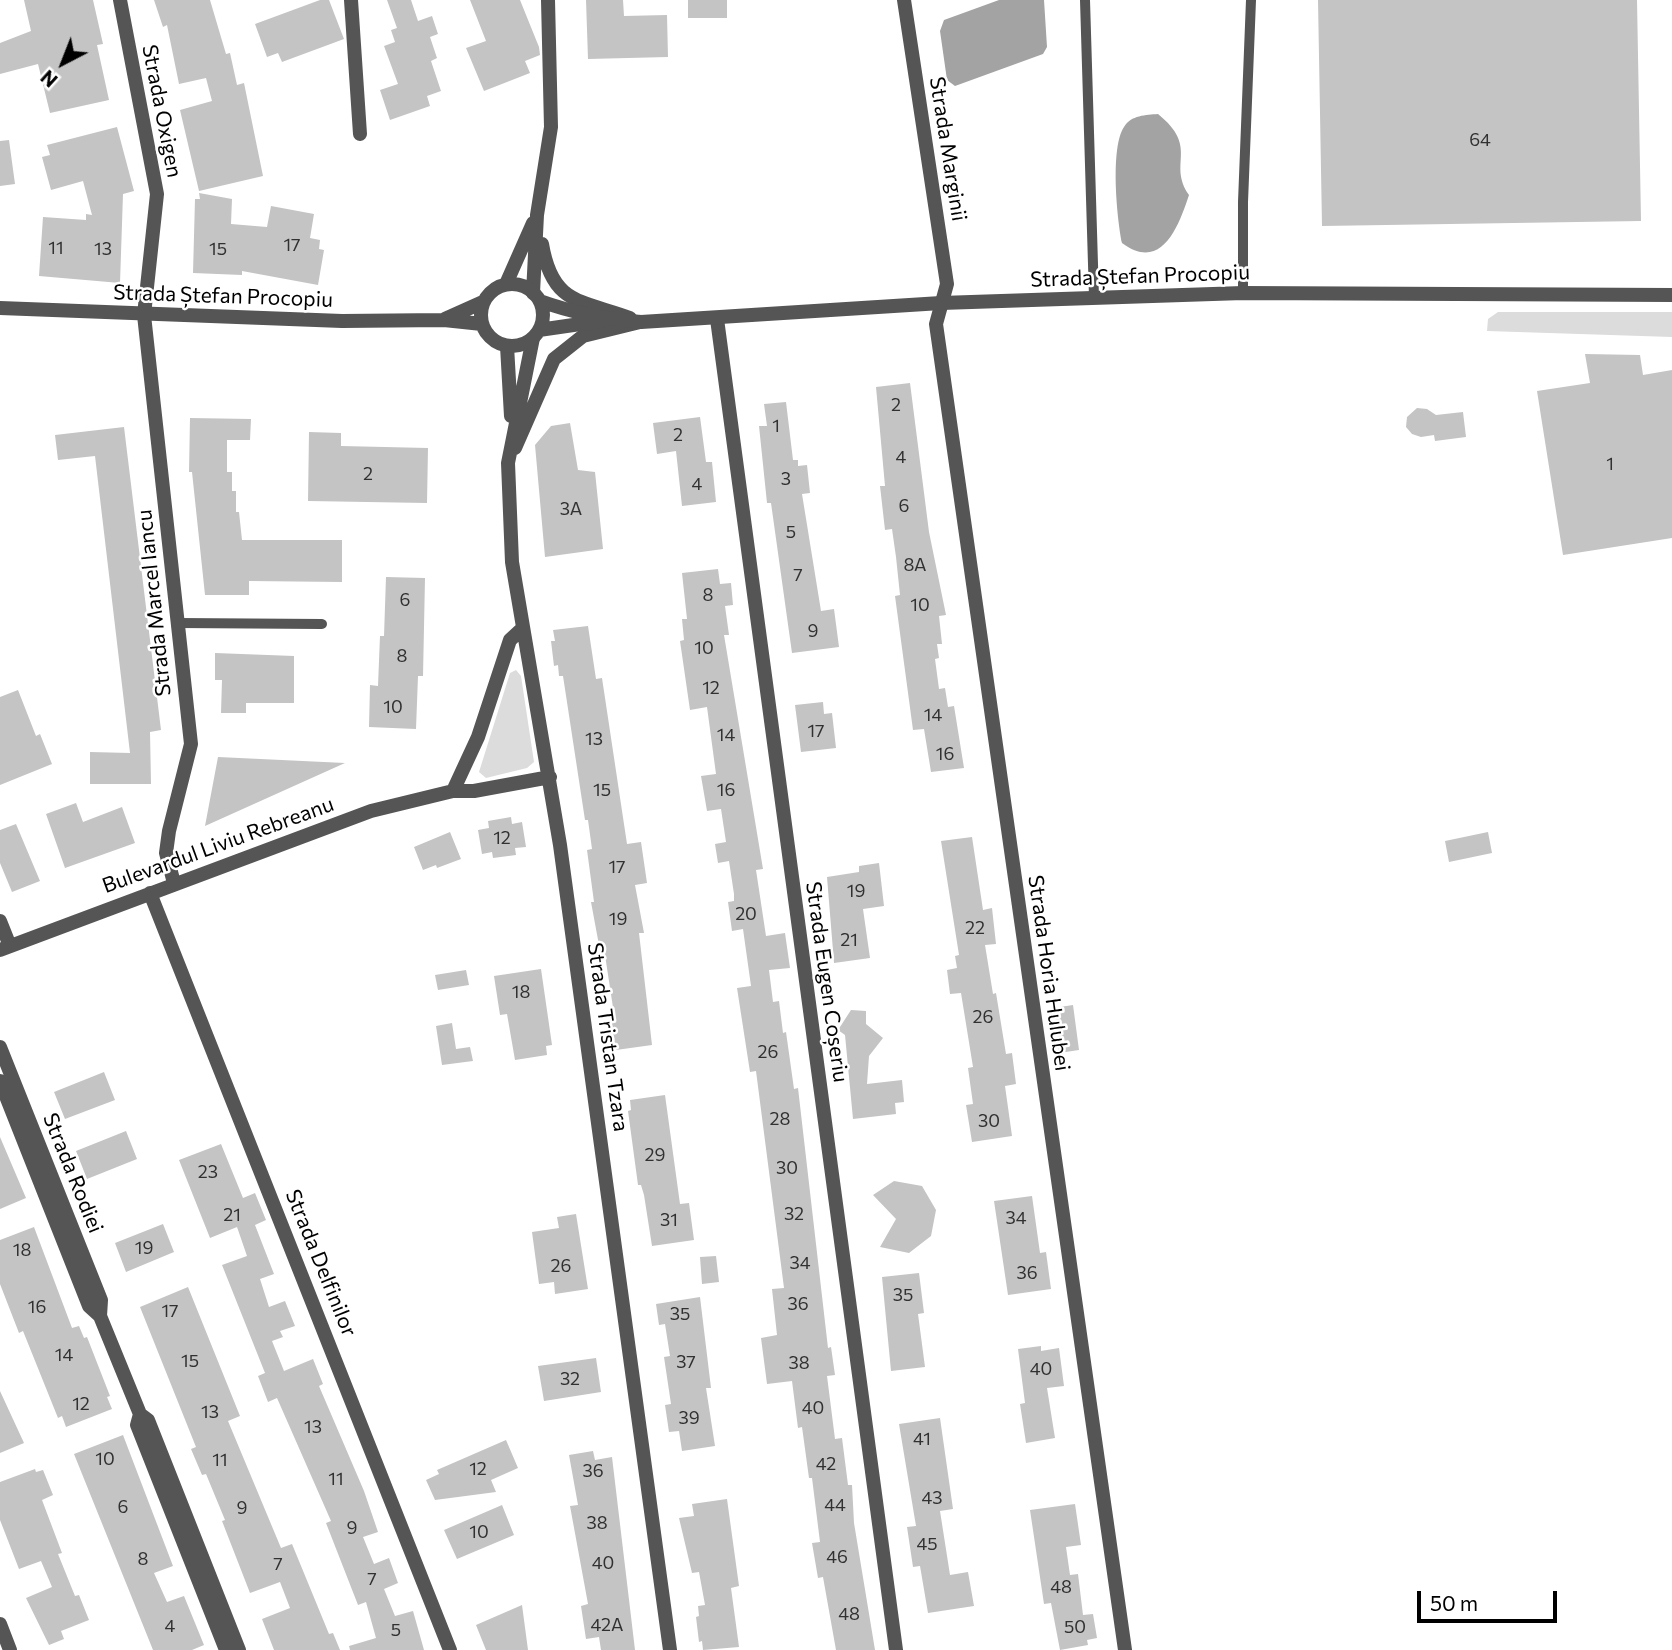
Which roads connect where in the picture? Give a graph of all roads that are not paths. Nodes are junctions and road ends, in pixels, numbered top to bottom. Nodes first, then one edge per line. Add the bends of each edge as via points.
1 (120, 0) edge
2 (351, 0) edge
3 (548, 0) edge
4 (904, 0) edge
5 (1085, 0) edge
6 (1251, 0) edge
7 (360, 134) dead end
8 (537, 215) junction
9 (506, 284) junction
10 (1243, 293) junction
11 (1672, 295) edge
12 (537, 297) junction
13 (1094, 297) junction
14 (483, 302) junction
15 (941, 303) junction
16 (0, 308) edge
17 (144, 315) junction
18 (610, 319) junction
19 (717, 319) junction
20 (444, 320) junction
21 (641, 322) junction
22 (482, 324) junction
23 (536, 334) junction
24 (507, 346) junction
25 (512, 431) junction
26 (508, 463) junction
27 (178, 623) junction
28 (321, 624) dead end
29 (523, 628) junction
30 (550, 777) junction
31 (453, 791) junction
32 (174, 883) junction
33 (150, 892) junction
34 (0, 921) edge
35 (5, 948) edge
36 (0, 1047) edge
37 (0, 1081) edge
38 (100, 1316) junction
39 (140, 1414) junction
40 (0, 1624) edge
41 (10, 1650) edge
42 (226, 1650) edge
43 (239, 1650) edge
44 (450, 1650) edge
45 (670, 1650) edge
46 (896, 1650) edge
47 (1125, 1650) edge

1 - 17 street, Strada Oxigen via 157,194
2 - 7 street
3 - 8 street via 551,127
4 - 15 street, Strada Marginii via 947,284
5 - 13 lane
6 - 10 lane
8 - 9 street
8 - 12 street
8 - 21 street via 545,266 563,294
9 - 12 street via 524,287
9 - 14 street via 492,290
10 - 11 street, Strada Ștefan Procopiu
10 - 13 street, Strada Ștefan Procopiu
12 - 18 street, Strada Ștefan Procopiu via 562,309
12 - 23 street via 543,311
13 - 15 street, Strada Ștefan Procopiu
14 - 20 street, Strada Ștefan Procopiu
14 - 22 street
15 - 19 street, Strada Ștefan Procopiu
15 - 47 street, Strada Horia Hulubei via 936,324
16 - 17 street, Strada Ștefan Procopiu
17 - 20 street, Strada Ștefan Procopiu
17 - 27 street, Strada Marcel Iancu
18 - 21 street, Strada Ștefan Procopiu
18 - 23 street, Strada Ștefan Procopiu
19 - 21 street, Strada Ștefan Procopiu
19 - 46 street, Strada Eugen Coșeriu
20 - 22 street, Strada Ștefan Procopiu
21 - 26 street via 583,336 554,359
22 - 24 street via 491,339
23 - 24 street via 526,344
23 - 25 street, Strada Tristan Tzara
24 - 25 street, Strada Tristan Tzara
25 - 26 street, Strada Tristan Tzara
26 - 29 street, Strada Tristan Tzara via 512,562
27 - 28 lane
27 - 32 street, Strada Marcel Iancu via 191,744 166,853
29 - 30 street, Strada Tristan Tzara
29 - 31 street via 510,640 478,737
30 - 31 street, Bulevardul Liviu Rebreanu via 474,792
30 - 45 street, Strada Tristan Tzara
31 - 32 street, Bulevardul Liviu Rebreanu via 371,811
32 - 33 street, Bulevardul Liviu Rebreanu
33 - 35 street, Bulevardul Liviu Rebreanu
33 - 44 street, Strada Delfinilor
34 - 35 street
36 - 38 street, Strada Rodiei via 102,1300
37 - 38 street, Strada Rodiei via 89,1306
38 - 39 street, Strada Rodiei
39 - 42 street, Strada Rodiei via 137,1425
39 - 43 street, Strada Rodiei via 148,1420
40 - 41 street

